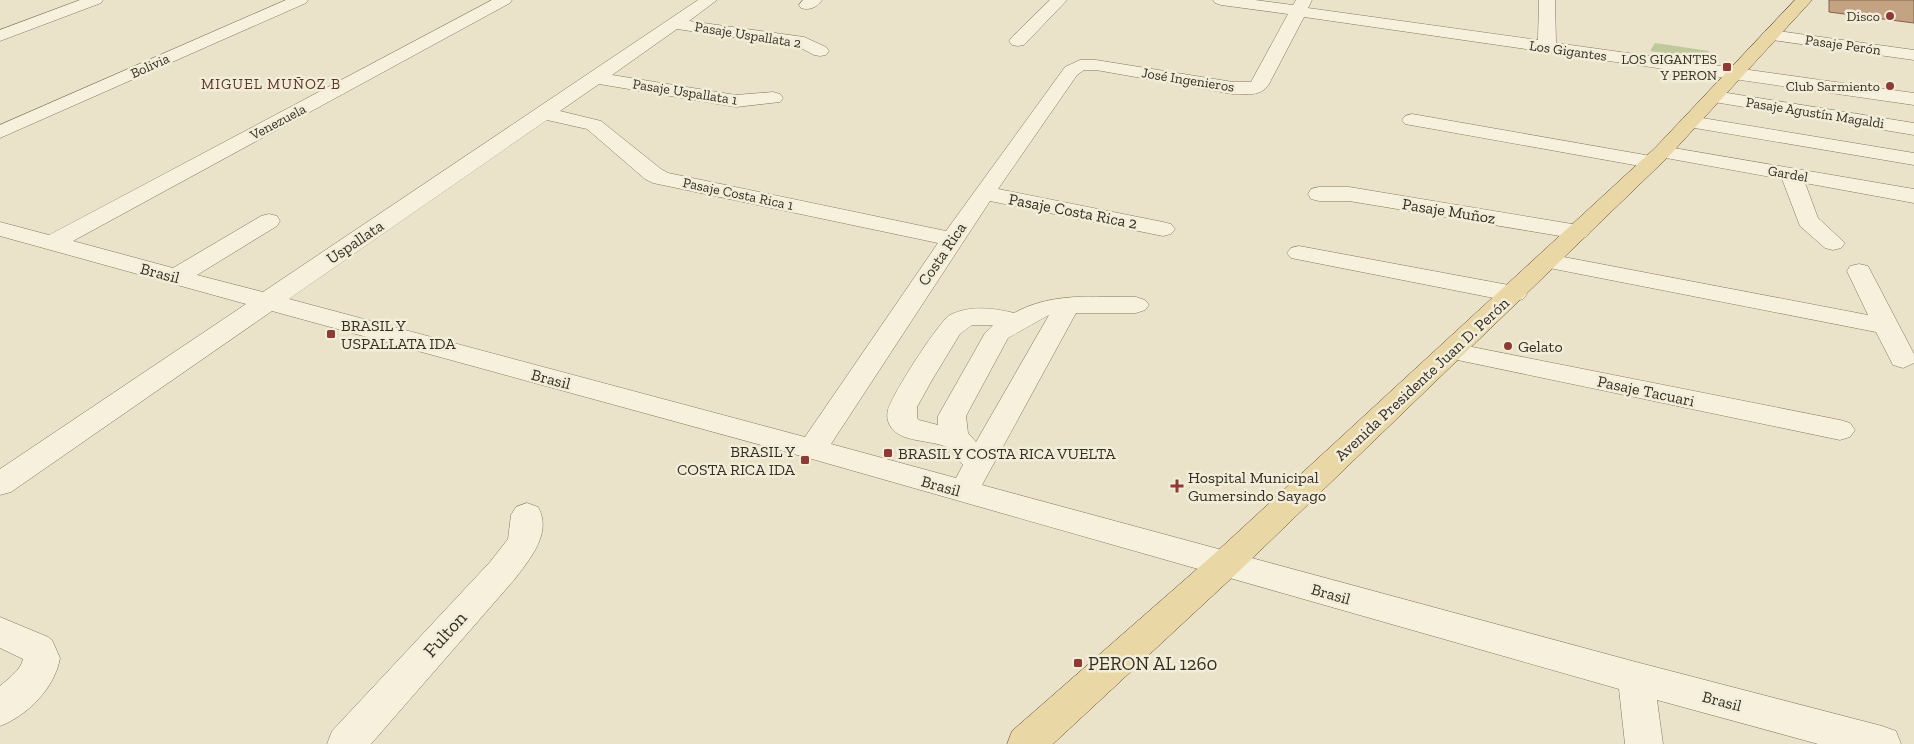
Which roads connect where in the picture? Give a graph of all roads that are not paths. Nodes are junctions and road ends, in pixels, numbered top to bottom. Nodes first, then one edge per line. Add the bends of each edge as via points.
1 (95, 0) edge
2 (300, 0) edge
3 (504, 0) edge
4 (709, 0) edge
5 (1059, 0) edge
6 (1222, 0) edge
7 (1547, 0) edge
8 (1804, 0) edge
9 (1301, 6) edge
10 (675, 24) junction
11 (1771, 35) junction
12 (0, 36) edge
13 (1018, 41) dead end
14 (1547, 48) junction
15 (820, 51) dead end
16 (1914, 55) edge
17 (1080, 65) joint
18 (1736, 74) junction
19 (597, 78) junction
20 (1715, 97) junction
21 (774, 98) dead end
22 (1914, 99) edge
23 (543, 113) junction
24 (1412, 120) dead end
25 (1690, 122) junction
26 (1914, 129) edge
27 (0, 132) edge
28 (1657, 157) junction
29 (1914, 159) edge
30 (1791, 175) junction
31 (984, 193) junction
32 (1319, 194) dead end
33 (1914, 196) edge
34 (269, 221) dead end
35 (1162, 228) dead end
36 (0, 229) edge
37 (1578, 232) junction
38 (952, 239) junction
39 (52, 243) junction
40 (1833, 243) dead end
41 (1299, 252) dead end
42 (1548, 261) junction
43 (1859, 271) dead end
44 (176, 277) junction
45 (1514, 294) junction
46 (266, 302) junction
47 (1067, 305) junction
48 (1136, 305) dead end
49 (1015, 322) junction
50 (1886, 326) junction
51 (1452, 351) junction
52 (1903, 359) dead end
53 (1840, 430) dead end
54 (956, 440) junction
55 (812, 449) junction
56 (980, 463) junction
57 (0, 484) edge
58 (963, 492) junction
59 (527, 515) dead end
60 (1225, 564) junction
61 (0, 632) edge
62 (1636, 678) junction
63 (0, 708) edge
64 (346, 744) edge
65 (1026, 744) edge
66 (1644, 744) edge
67 (1882, 744) edge

1 - 12 street
2 - 27 street, Bolivia
3 - 39 street, Venezuela
4 - 10 street, Uspallata
5 - 13 street
6 - 9 street, Los Gigantes
7 - 14 street
8 - 11 main road, Avenida Presidente Juan D. Perón
9 - 14 street, Los Gigantes
9 - 17 street, José Ingenieros via 1256,88 1233,88
10 - 15 street, Pasaje Uspallata 2 via 804,42
10 - 19 street, Uspallata
11 - 16 street, Pasaje Perón
11 - 18 main road, Avenida Presidente Juan D. Perón
14 - 18 street, Los Gigantes
17 - 31 street, Costa Rica via 1071,70
18 - 20 main road, Avenida Presidente Juan D. Perón
18 - 22 street, Los Gigantes
19 - 21 street, Pasaje Uspallata 1 via 736,101
19 - 23 street, Uspallata
20 - 25 main road, Avenida Presidente Juan D. Perón
20 - 26 street, Pasaje Agustín Magaldi
23 - 38 street, Pasaje Costa Rica 1 via 594,125 661,178
23 - 46 street, Uspallata
24 - 28 street, Gardel
25 - 28 main road, Avenida Presidente Juan D. Perón
25 - 29 street
28 - 30 street, Gardel
28 - 37 main road, Avenida Presidente Juan D. Perón
30 - 33 street, Gardel
30 - 40 street via 1808,221
31 - 35 street, Pasaje Costa Rica 2
31 - 38 street, Costa Rica
32 - 37 street, Pasaje Muñoz via 1349,194
34 - 44 street
36 - 39 street, Brasil
37 - 42 main road, Avenida Presidente Juan D. Perón
38 - 55 street, Costa Rica
39 - 44 street, Brasil
41 - 45 street
42 - 45 main road, Avenida Presidente Juan D. Perón
42 - 50 street
43 - 50 street
44 - 46 street, Brasil
45 - 51 main road, Avenida Presidente Juan D. Perón
46 - 55 street, Brasil
46 - 57 street, Uspallata
47 - 48 street
47 - 49 street via 1038,310
47 - 56 street
49 - 54 street via 998,333 952,416
49 - 54 street via 984,317 953,324 903,406 902,422 909,428
50 - 52 street
51 - 53 street, Pasaje Tacuari
51 - 60 main road, Avenida Presidente Juan D. Perón
54 - 56 street
55 - 58 street, Brasil
56 - 58 street
58 - 60 street, Brasil
59 - 64 street, Fulton via 528,529 522,544 502,570
60 - 62 street, Brasil
60 - 65 main road, Avenida Presidente Juan D. Perón
61 - 63 street via 31,646 39,652 42,661 25,688
62 - 66 street
62 - 67 street, Brasil

